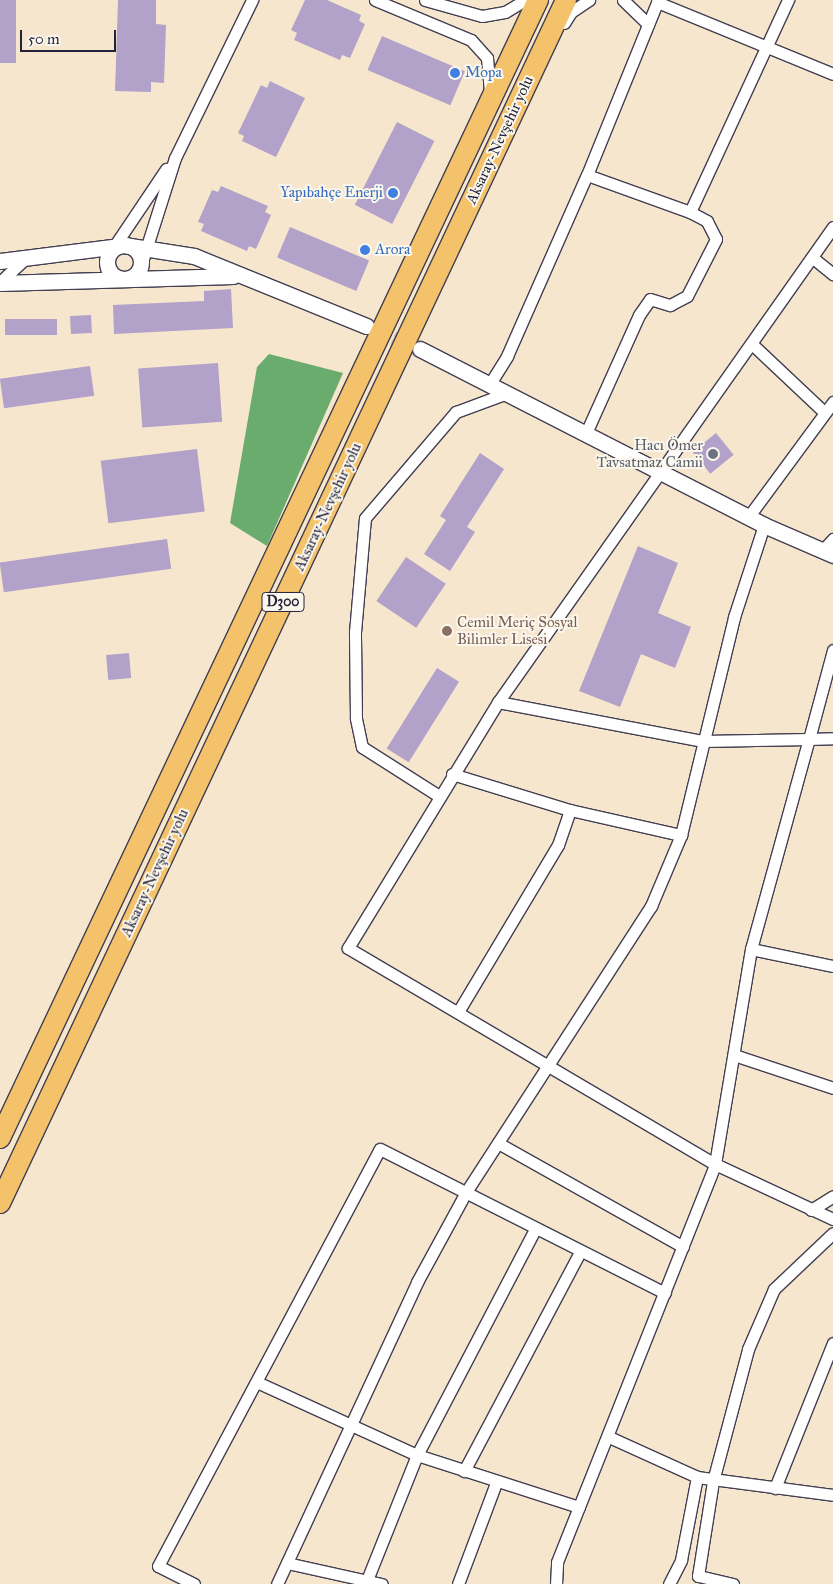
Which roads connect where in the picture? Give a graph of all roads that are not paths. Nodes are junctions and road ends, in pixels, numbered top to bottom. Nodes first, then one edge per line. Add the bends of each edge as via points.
1 (252, 0) edge
2 (375, 0) edge
3 (425, 0) edge
4 (525, 0) edge
5 (538, 0) edge
6 (566, 0) edge
7 (589, 0) edge
8 (623, 0) edge
9 (636, 0) edge
10 (788, 0) edge
11 (658, 1) edge
12 (648, 24) junction
13 (768, 48) junction
14 (833, 74) edge
15 (528, 82) junction
16 (490, 99) junction
17 (175, 158) junction
18 (586, 175) junction
19 (690, 212) junction
20 (833, 227) edge
21 (149, 246) junction
22 (116, 248) junction
23 (26, 258) junction
24 (813, 258) junction
25 (0, 261) edge
26 (141, 265) junction
27 (833, 274) edge
28 (242, 276) junction
29 (124, 279) junction
30 (0, 282) edge
31 (366, 326) tunnel mouth
32 (754, 345) junction
33 (420, 349) tunnel mouth
34 (491, 382) junction
35 (507, 393) junction
36 (833, 402) edge
37 (824, 412) junction
38 (586, 433) junction
39 (661, 472) junction
40 (749, 516) junction
41 (764, 525) junction
42 (830, 548) edge
43 (833, 650) edge
44 (498, 702) junction
45 (833, 738) edge
46 (809, 739) junction
47 (703, 741) junction
48 (452, 774) junction
49 (439, 796) junction
50 (570, 810) junction
51 (681, 835) junction
52 (752, 949) junction
53 (833, 966) edge
54 (458, 1012) junction
55 (734, 1055) junction
56 (547, 1066) junction
57 (833, 1088) edge
58 (0, 1138) edge
59 (498, 1143) junction
60 (715, 1164) junction
61 (466, 1192) junction
62 (833, 1196) edge
63 (0, 1203) edge
64 (811, 1210) junction
65 (833, 1220) edge
66 (535, 1229) junction
67 (833, 1233) edge
68 (683, 1247) junction
69 (580, 1252) junction
70 (665, 1293) junction
71 (833, 1343) edge
72 (259, 1383) junction
73 (348, 1424) junction
74 (609, 1437) junction
75 (417, 1455) junction
76 (464, 1471) junction
77 (697, 1477) junction
78 (713, 1481) junction
79 (496, 1483) junction
80 (775, 1488) junction
81 (832, 1492) edge
82 (579, 1506) junction
83 (287, 1563) junction
84 (353, 1580) edge
85 (367, 1580) junction
86 (194, 1584) edge
87 (277, 1584) edge
88 (382, 1584) edge
89 (458, 1584) edge
90 (556, 1584) edge
91 (669, 1584) edge
92 (733, 1584) edge

1 - 17 street
2 - 16 street via 471,40 487,58
3 - 4 street via 482,16 505,12
5 - 16 highway, Aksaray-Nevşehir yolu / D300
6 - 15 highway, Aksaray-Nevşehir yolu / D300
7 - 15 street via 571,12
8 - 12 street
9 - 12 street
10 - 13 street
11 - 12 street
11 - 13 street
12 - 18 street
13 - 14 street
13 - 19 street
15 - 63 highway, Aksaray-Nevşehir yolu / D300
16 - 58 highway, Aksaray-Nevşehir yolu / D300
17 - 21 street
17 - 22 street
18 - 19 street
18 - 34 street via 507,356
19 - 38 street via 707,221 716,239 687,296 670,305 650,299 639,316
20 - 24 street
21 - 22 street
21 - 26 street
21 - 28 street via 194,256
22 - 23 street
22 - 26 street via 135,249
22 - 29 street via 109,271
23 - 25 street
23 - 30 street
24 - 27 street
24 - 32 street
26 - 29 street via 135,275
28 - 29 street
28 - 31 street
29 - 30 street
32 - 37 street
32 - 39 street
33 - 34 street
34 - 35 street
35 - 38 street
35 - 49 street via 456,412 365,518 355,632 356,718 362,747
36 - 37 street
37 - 40 street
38 - 39 street
39 - 40 street
39 - 44 street
40 - 41 street
41 - 42 street
41 - 47 street via 734,617
43 - 46 street
44 - 47 street
44 - 48 street
45 - 46 street
46 - 47 street
46 - 52 street
47 - 51 street
48 - 49 street
48 - 50 street
49 - 54 street via 348,948
50 - 51 street
50 - 54 street via 558,845
51 - 56 street via 651,906
52 - 53 street
52 - 55 street
54 - 56 street
55 - 57 street
55 - 60 street
56 - 59 street
56 - 60 street
59 - 61 street
59 - 68 street
60 - 64 street
60 - 68 street
61 - 66 street
61 - 72 street via 380,1149
61 - 73 street
62 - 64 street
64 - 65 street
66 - 69 street
66 - 75 street
67 - 78 street via 774,1289 748,1349
68 - 70 street
69 - 70 street
69 - 76 street
70 - 74 street
71 - 80 street
72 - 73 street
72 - 86 street via 158,1566
73 - 75 street
73 - 83 street
74 - 77 street
74 - 82 street
75 - 76 street
75 - 85 street
76 - 79 street
77 - 78 street
77 - 91 street via 682,1560
78 - 80 street
78 - 92 street via 698,1576
79 - 82 street
79 - 89 street
80 - 81 street
82 - 90 street via 557,1562
83 - 84 street
83 - 87 street
84 - 85 street
85 - 88 street

